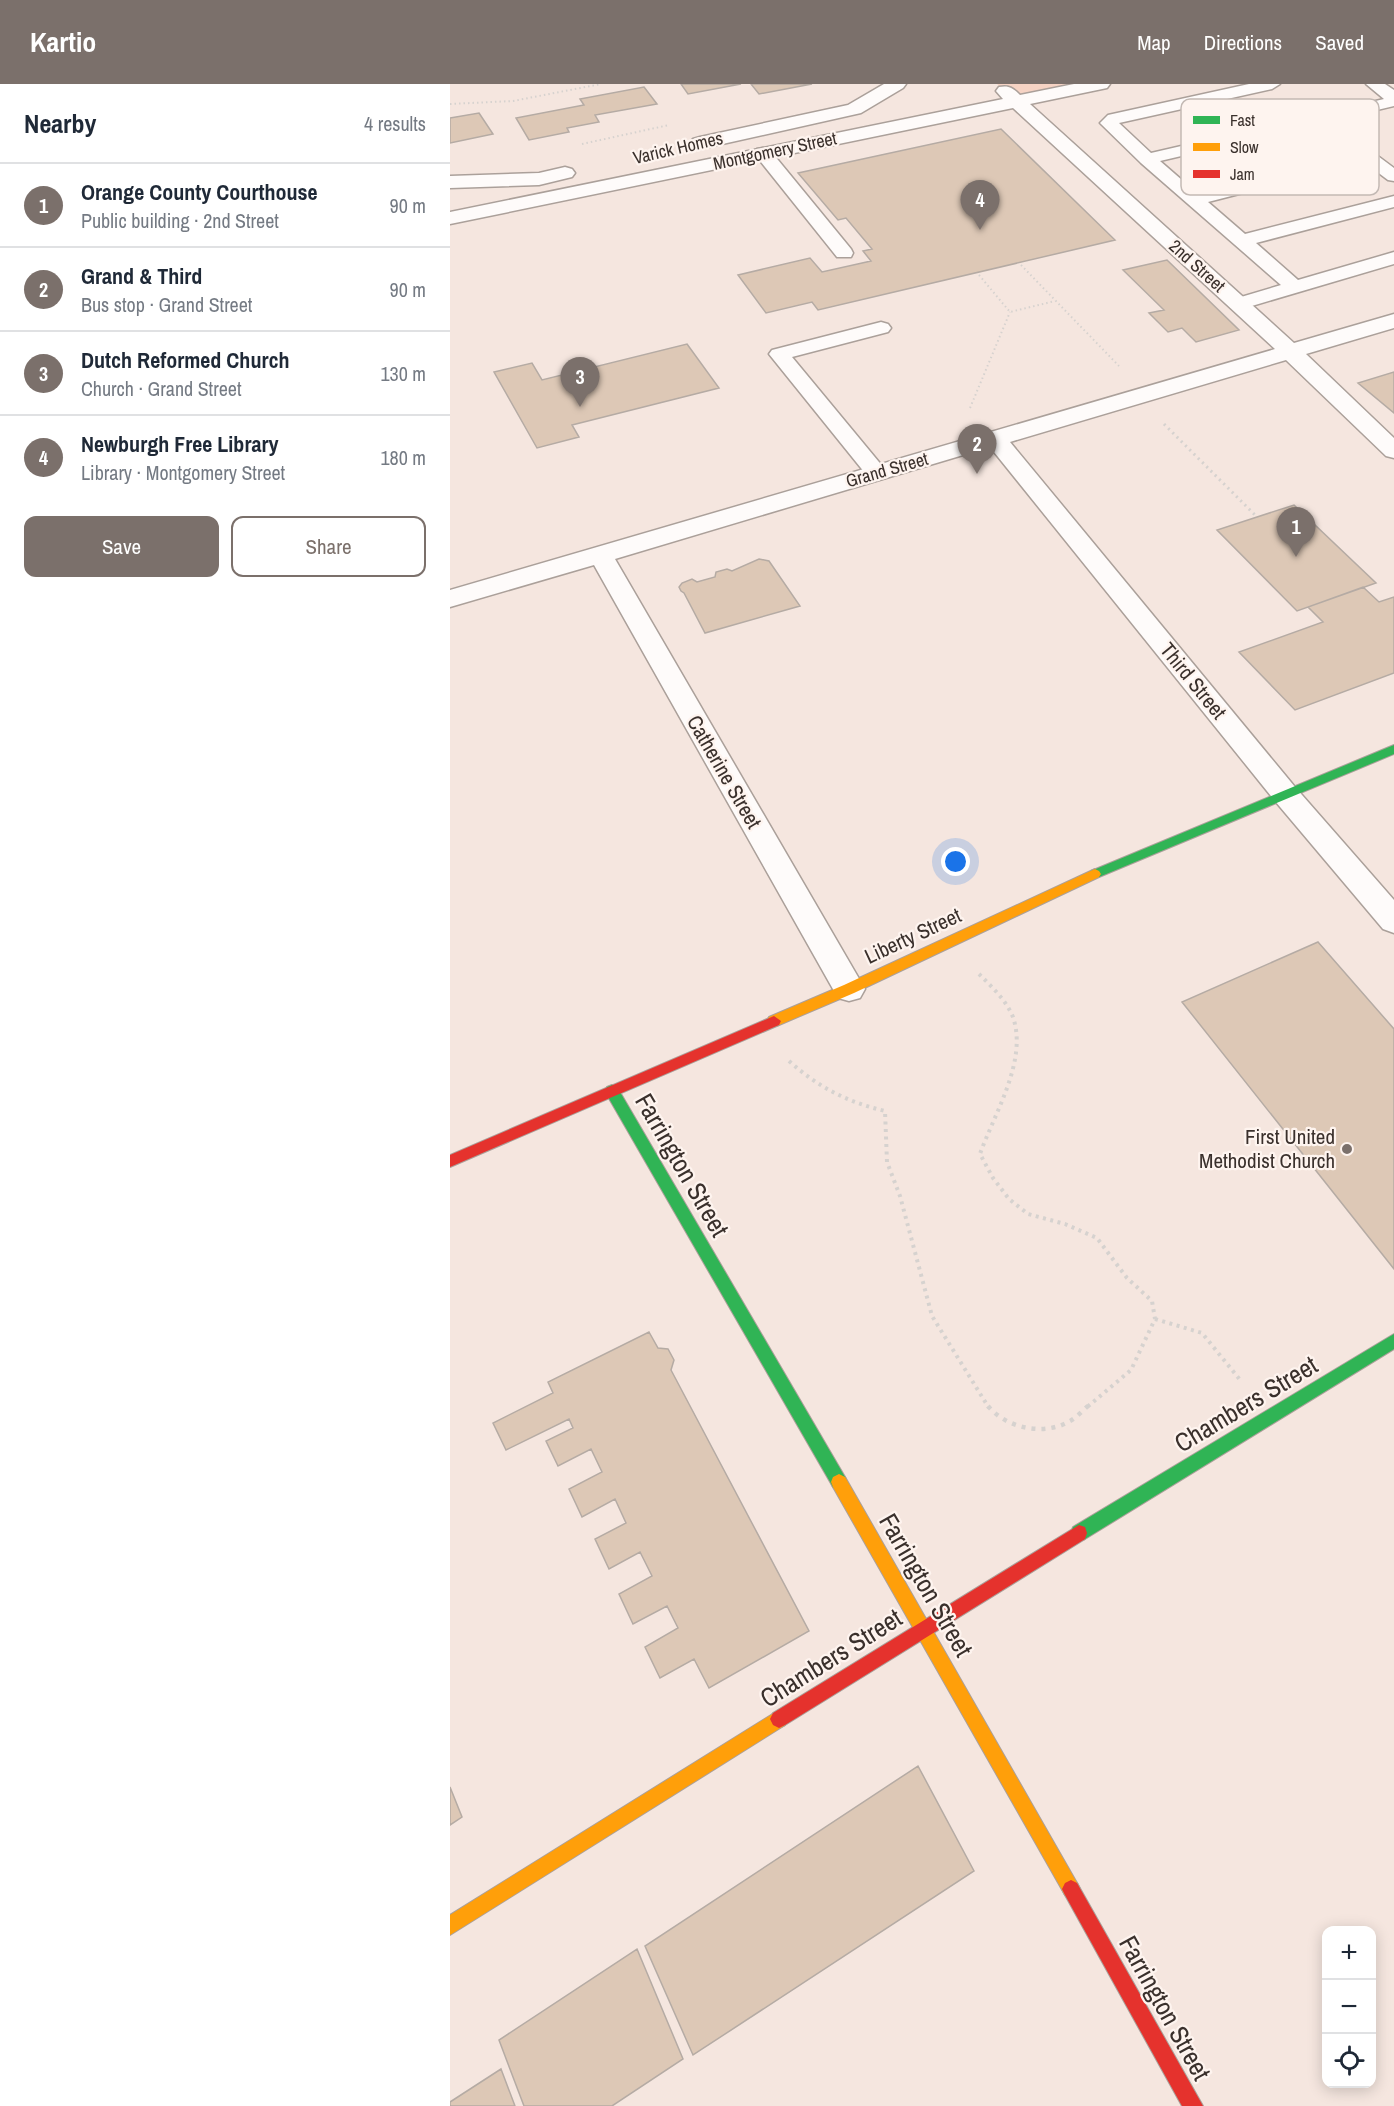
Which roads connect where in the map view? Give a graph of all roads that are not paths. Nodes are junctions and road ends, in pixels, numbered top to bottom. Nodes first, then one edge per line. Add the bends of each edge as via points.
1 (897, 84) edge
2 (997, 84) edge
3 (1101, 84) edge
4 (1272, 84) edge
5 (1374, 84) edge
6 (1202, 99) edge
7 (1017, 102) junction
8 (1181, 104) edge
9 (1379, 105) edge
10 (679, 148) dead end
11 (1181, 151) edge
12 (763, 153) junction
13 (1147, 159) junction
14 (1379, 165) edge
15 (585, 169) dead end
16 (1394, 176) edge
17 (450, 182) edge
18 (1181, 188) edge
19 (1189, 195) edge
20 (1214, 195) edge
21 (1195, 200) junction
22 (1394, 201) edge
23 (450, 218) edge
24 (1242, 241) junction
25 (844, 253) dead end
26 (1394, 258) edge
27 (1295, 286) junction
28 (1238, 303) junction
29 (1394, 321) edge
30 (881, 328) dead end
31 (1290, 351) junction
32 (995, 438) junction
33 (1394, 451) edge
34 (877, 473) junction
35 (600, 554) junction
36 (450, 599) edge
37 (1394, 749) edge
38 (1285, 794) junction
39 (1394, 921) edge
40 (849, 989) junction
41 (612, 1091) junction
42 (450, 1161) edge
43 (1394, 1341) edge
44 (924, 1628) junction
45 (450, 1926) edge
46 (1193, 2106) edge

1 - 10 street, Varick Homes via 854,109
2 - 7 street, 2nd Street
3 - 7 street, Montgomery Street
4 - 6 lane
5 - 9 lane via 1393,97 1391,102
7 - 12 street, Montgomery Street
7 - 28 street, 2nd Street
8 - 13 lane via 1114,118 1109,123
11 - 13 lane
12 - 23 street, Montgomery Street
12 - 25 lane
13 - 18 lane
14 - 16 lane
15 - 17 street via 538,179
19 - 21 lane
20 - 21 lane
21 - 24 lane
22 - 24 lane
24 - 27 lane
26 - 27 lane
27 - 28 lane
28 - 31 street, 2nd Street
29 - 31 street, Grand Street
30 - 34 lane via 779,354
31 - 32 street, Grand Street
31 - 33 street, 2nd Street
32 - 34 street, Grand Street
32 - 38 street, Third Street
34 - 35 street, Grand Street
35 - 36 street, Grand Street
35 - 40 street, Catherine Street
37 - 38 street, Liberty Street
38 - 39 street, Third Street
38 - 40 street, Liberty Street via 1100,872
40 - 41 street, Liberty Street
41 - 42 street, Liberty Street
41 - 44 street, Farrington Street
43 - 44 street, Chambers Street
44 - 45 street, Chambers Street
44 - 46 street, Farrington Street

